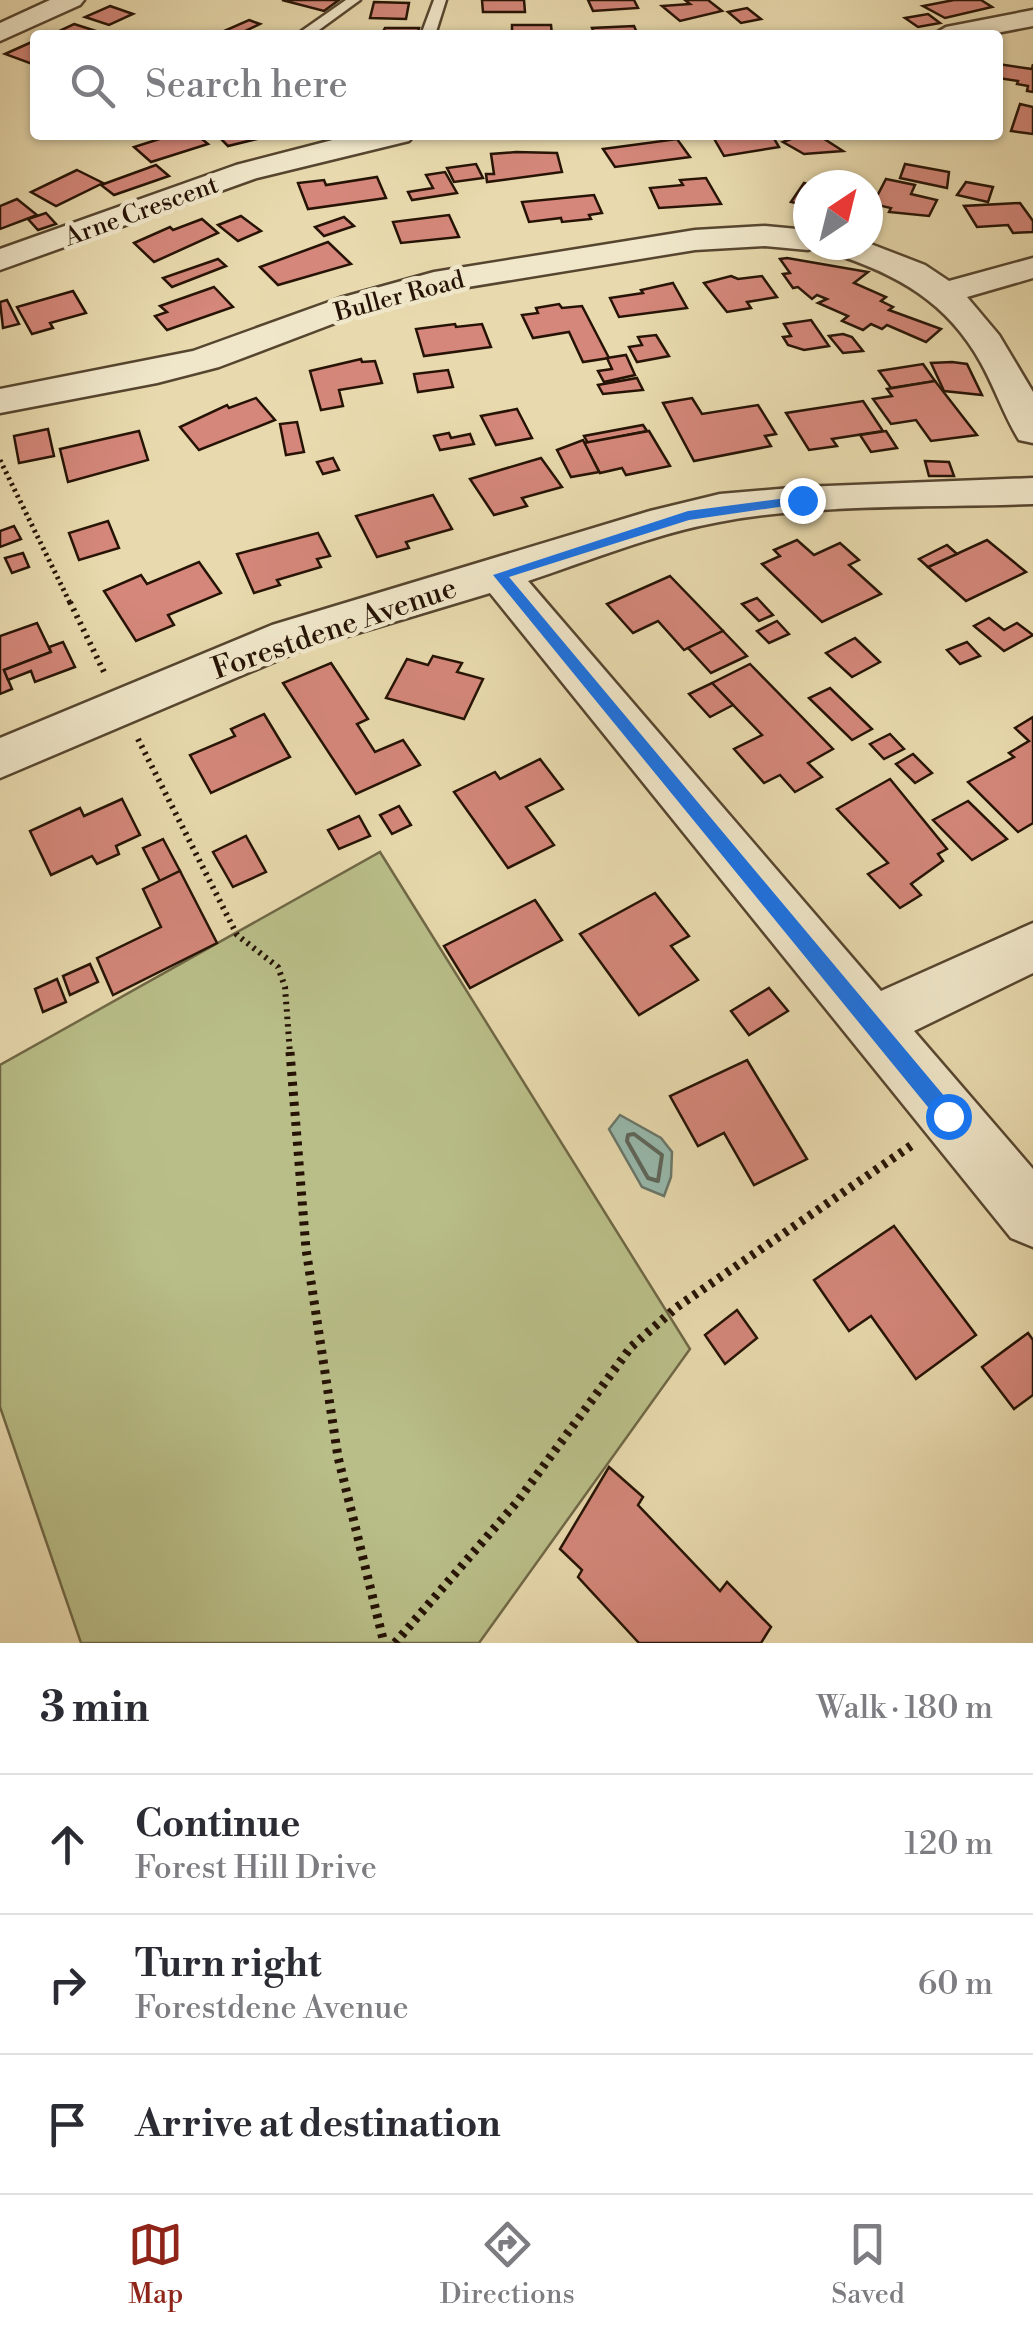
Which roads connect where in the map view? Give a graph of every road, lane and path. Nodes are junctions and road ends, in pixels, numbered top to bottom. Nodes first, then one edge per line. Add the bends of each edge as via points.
1 (71, 0) edge
2 (354, 0) edge
3 (440, 0) edge
4 (1033, 18) edge
5 (310, 30) edge
6 (430, 30) edge
7 (972, 30) edge
8 (0, 33) edge
9 (367, 140) edge
10 (793, 239) edge
11 (883, 258) edge
12 (0, 260) edge
13 (1033, 268) edge
14 (946, 292) junction
15 (0, 400) edge
16 (1033, 431) edge
17 (0, 460) edge
18 (1033, 491) edge
19 (500, 575) junction
20 (121, 706) junction
21 (0, 759) edge
22 (1033, 948) edge
23 (870, 1024) junction
24 (916, 1142) dead end
25 (1033, 1216) edge
26 (384, 1643) edge
27 (394, 1643) edge

1 - 8 street
2 - 5 lane
3 - 6 lane
4 - 7 street
9 - 12 street, Arne Crescent via 254,169
10 - 15 street, Buller Road via 695,240 434,282 190,363
11 - 14 street
13 - 14 street
14 - 16 street via 1003,367
17 - 20 path
18 - 19 street, Forestdene Avenue via 720,508
19 - 20 street, Forestdene Avenue via 288,637
19 - 23 street
20 - 21 street, Forestdene Avenue
20 - 26 path via 236,935 278,967 285,987 306,1249 338,1457
22 - 23 street
23 - 25 street
24 - 27 path via 678,1307 631,1348 517,1502

